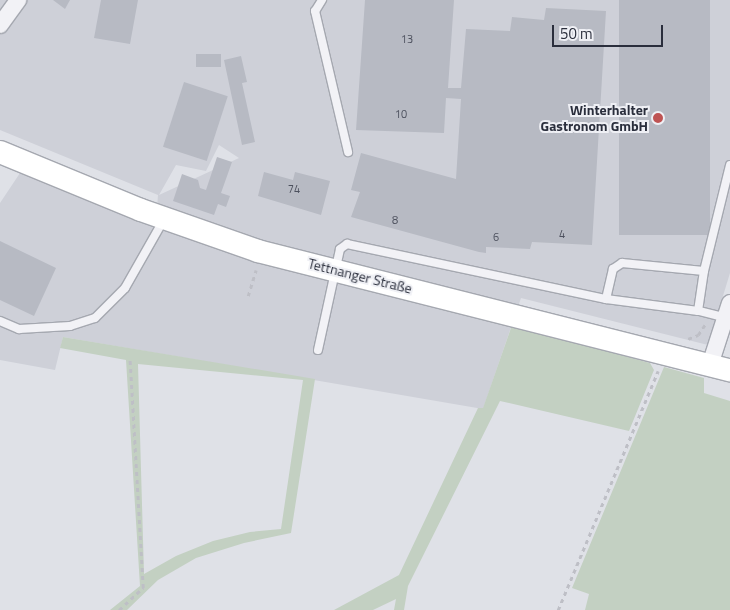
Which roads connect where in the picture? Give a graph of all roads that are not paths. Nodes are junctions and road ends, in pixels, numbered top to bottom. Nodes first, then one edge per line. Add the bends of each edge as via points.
1 (18, 0) edge
2 (322, 0) edge
3 (0, 25) edge
4 (0, 152) edge
5 (348, 152) dead end
6 (730, 165) edge
7 (164, 219) junction
8 (335, 270) junction
9 (704, 271) junction
10 (606, 299) junction
11 (698, 311) junction
12 (723, 312) edge
13 (0, 321) edge
14 (318, 350) dead end
15 (720, 368) edge

1 - 3 street
2 - 5 lane via 315,11
4 - 7 main road, Tettnanger Straße
6 - 9 lane
7 - 8 main road, Tettnanger Straße via 258,252
7 - 13 lane via 125,288 95,318 70,326 20,329
8 - 10 lane via 340,249 347,244
8 - 14 lane
8 - 15 main road, Tettnanger Straße
9 - 10 lane via 622,263 613,269
9 - 11 lane
10 - 11 lane
11 - 12 lane
12 - 15 street

